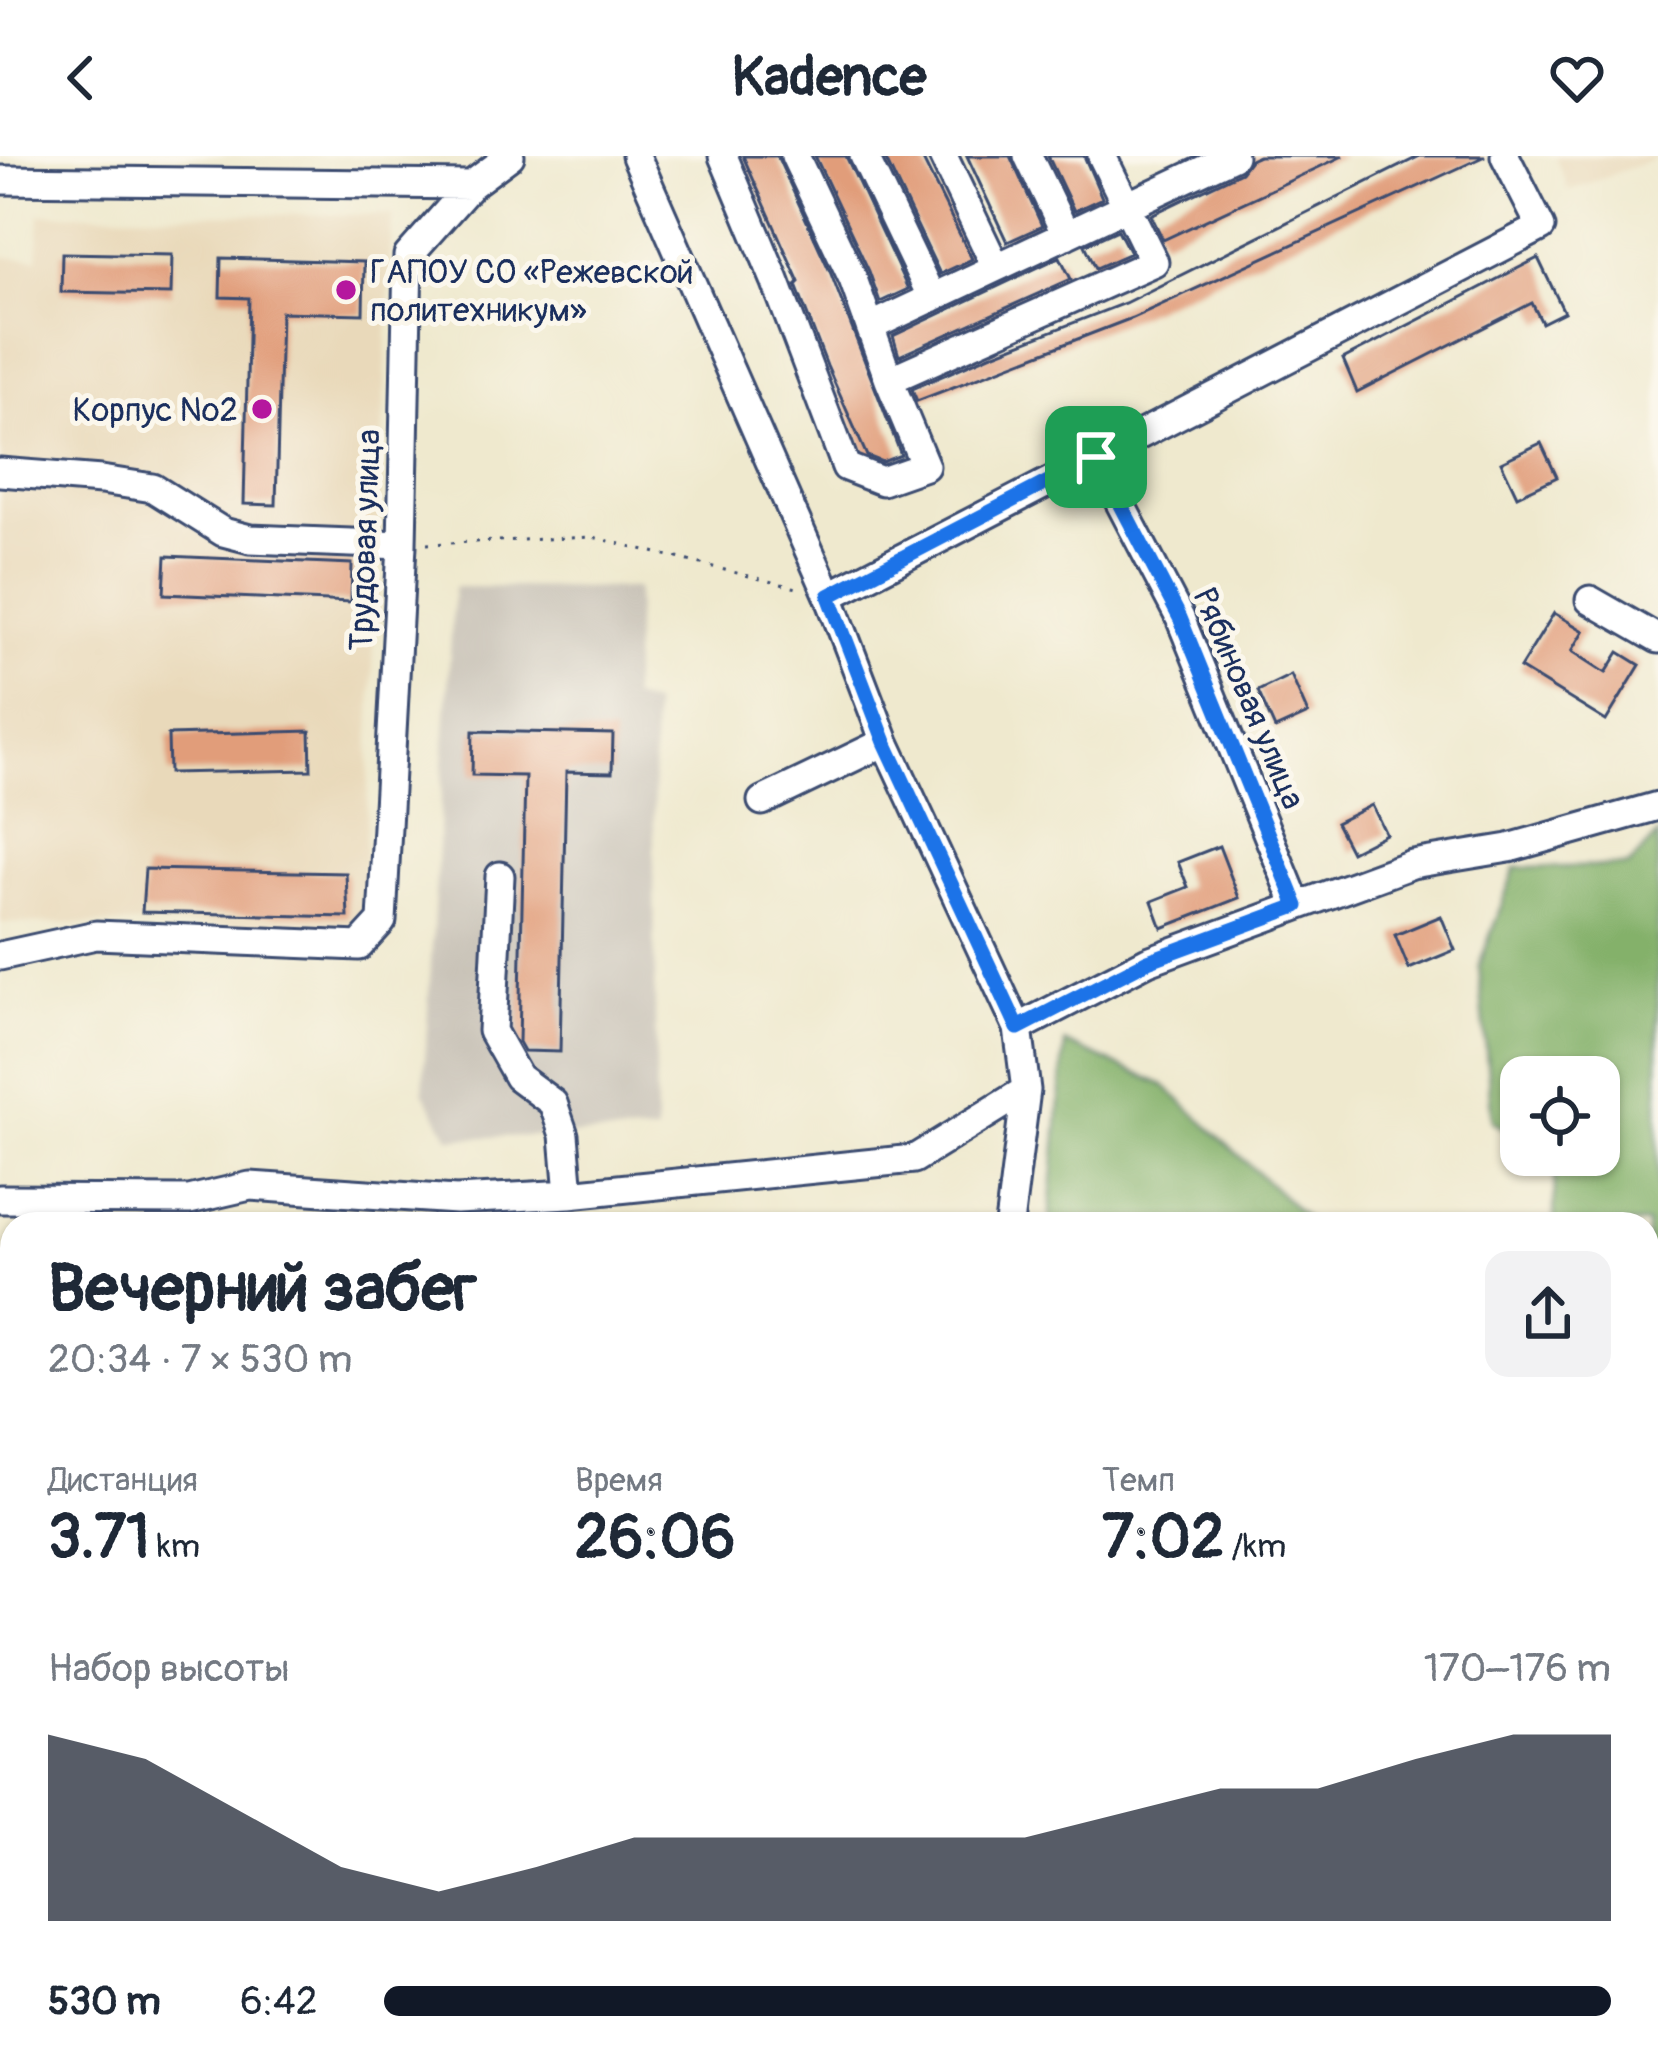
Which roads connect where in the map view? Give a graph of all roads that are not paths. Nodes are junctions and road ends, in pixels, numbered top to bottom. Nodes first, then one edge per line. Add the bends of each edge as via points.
1 (510, 156) edge
2 (636, 156) edge
3 (722, 156) edge
4 (795, 156) edge
5 (864, 156) edge
6 (943, 156) edge
7 (1028, 156) edge
8 (1102, 156) edge
9 (1232, 156) edge
10 (1505, 156) edge
11 (0, 180) edge
12 (472, 185) junction
13 (1127, 206) junction
14 (1066, 235) junction
15 (996, 267) junction
16 (932, 298) junction
17 (870, 327) junction
18 (889, 380) junction
19 (1096, 457) junction
20 (0, 472) edge
21 (402, 545) junction
22 (829, 596) junction
23 (1590, 600) dead end
24 (1658, 639) edge
25 (885, 742) junction
26 (762, 801) dead end
27 (1658, 806) edge
28 (500, 877) dead end
29 (1297, 906) junction
30 (0, 956) edge
31 (1018, 1028) junction
32 (1026, 1090) junction
33 (569, 1194) junction
34 (0, 1199) edge
35 (1011, 1212) edge

1 - 12 street, Трудовая улица
2 - 22 street
3 - 18 street via 846,467 882,481 925,466
4 - 17 street
5 - 16 street
6 - 15 street
7 - 14 street
8 - 13 street
9 - 13 street
10 - 19 street via 1541,226
11 - 12 street
12 - 21 street, Трудовая улица via 408,256
13 - 14 street
13 - 18 street via 1154,262
14 - 15 street
15 - 16 street
16 - 17 street
17 - 18 street
19 - 22 street
19 - 29 street, Рябиновая улица via 1180,618
20 - 21 street via 153,488 223,532 250,539
21 - 30 street, Трудовая улица via 382,921 359,946 96,935
22 - 25 street
23 - 24 street
25 - 26 street
25 - 31 street
27 - 29 street via 1509,848 1412,864
28 - 33 street via 492,1031 518,1077 554,1103
29 - 31 street via 1148,961
31 - 32 street
32 - 33 street via 914,1159
32 - 35 street
33 - 34 street via 456,1200 250,1186 189,1200

